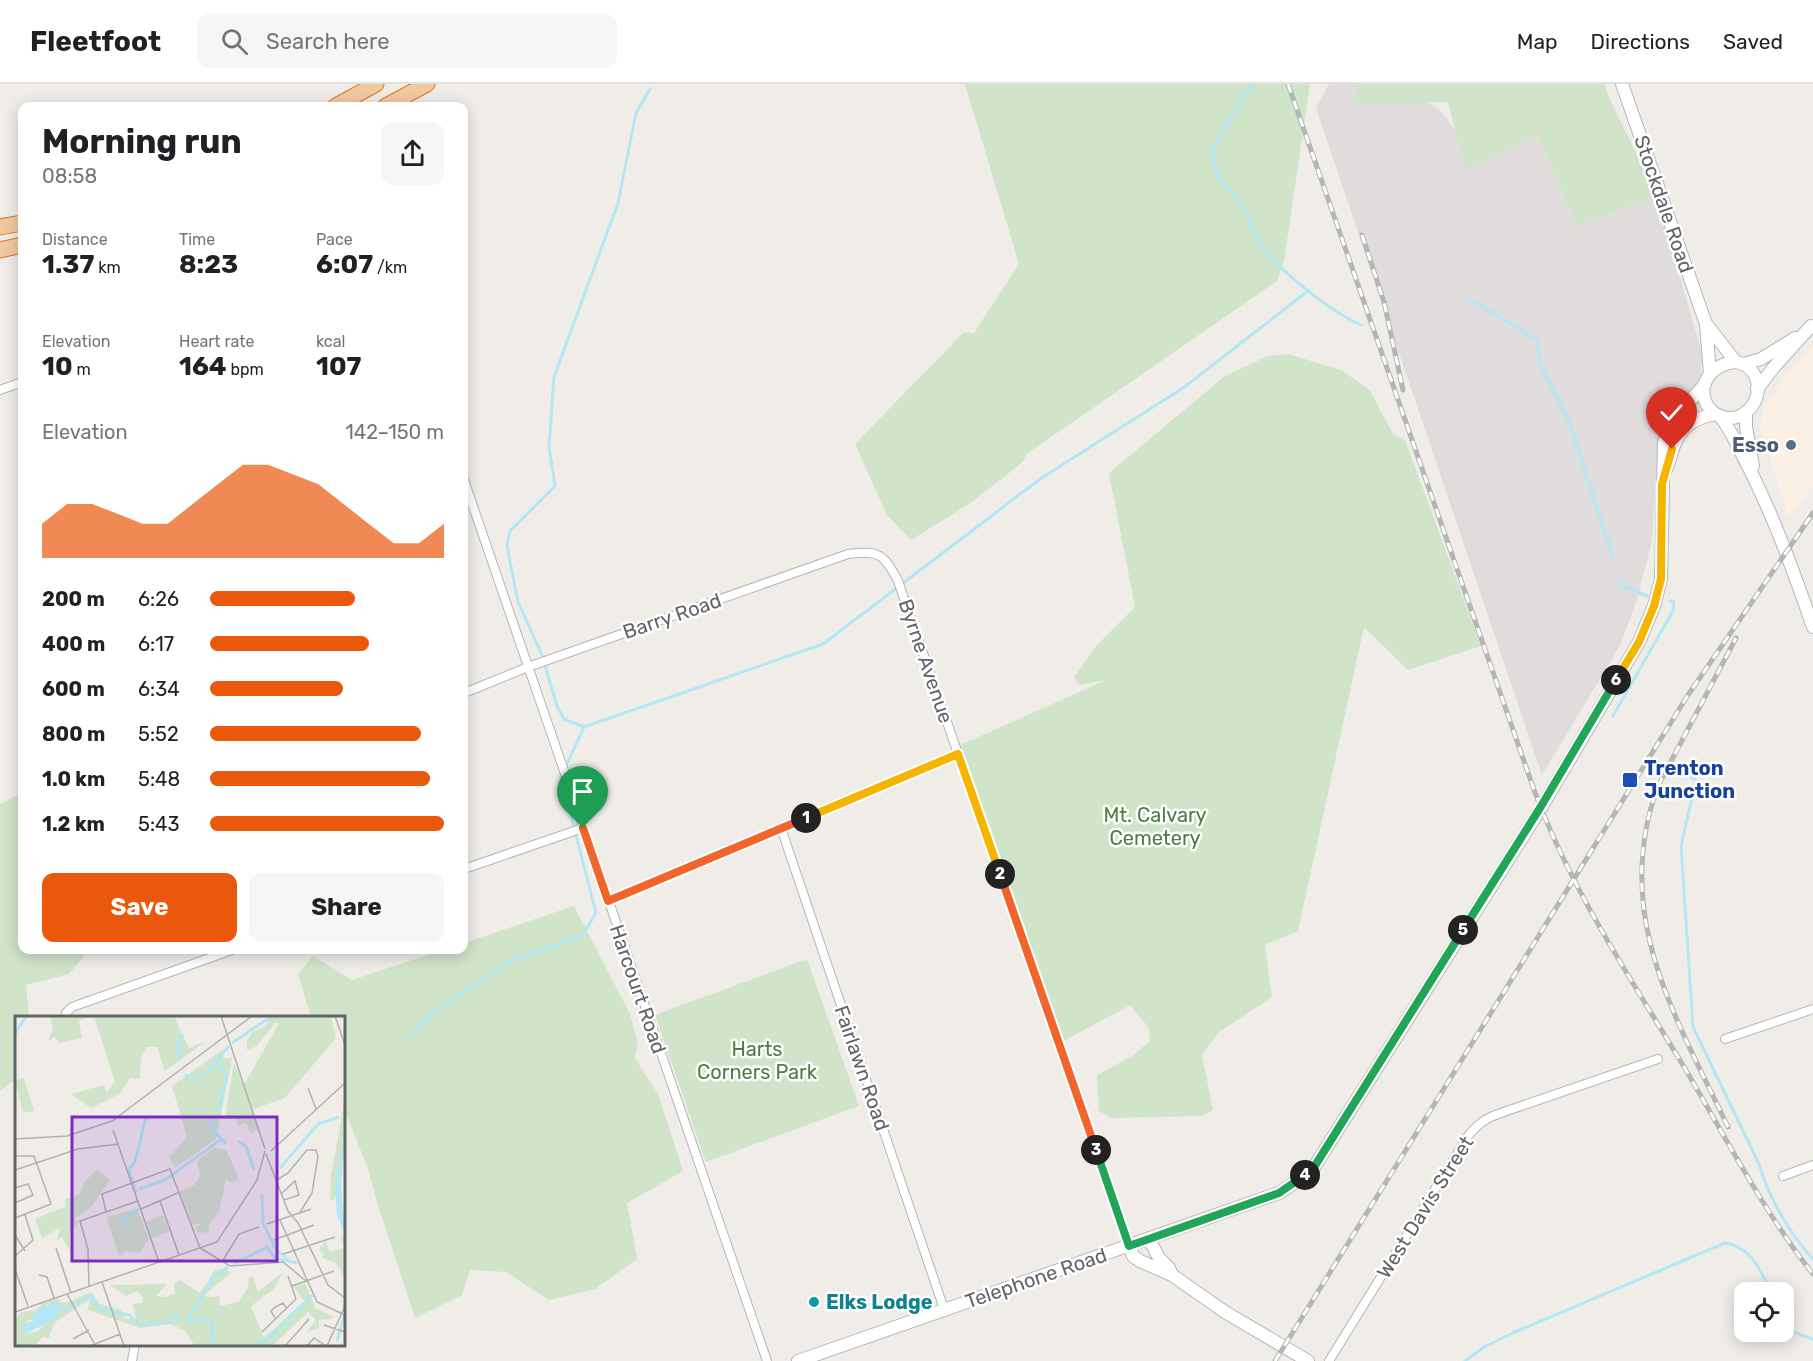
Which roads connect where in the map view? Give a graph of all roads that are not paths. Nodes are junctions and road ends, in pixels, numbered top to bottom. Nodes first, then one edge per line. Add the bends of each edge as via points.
1 (376, 84) edge
2 (427, 84) edge
3 (1623, 84) edge
4 (343, 102) edge
5 (393, 102) edge
6 (18, 224) edge
7 (0, 226) edge
8 (18, 247) edge
9 (0, 250) edge
10 (1706, 324) junction
11 (1812, 326) edge
12 (1740, 363) junction
13 (1708, 379) junction
14 (18, 383) edge
15 (1757, 389) junction
16 (0, 390) edge
17 (1746, 412) junction
18 (1718, 415) junction
19 (1756, 479) junction
20 (1662, 484) junction
21 (468, 492) edge
22 (882, 556) joint
23 (1813, 627) edge
24 (528, 667) junction
25 (468, 691) edge
26 (958, 754) junction
27 (583, 828) junction
28 (781, 828) junction
29 (468, 868) edge
30 (608, 901) junction
31 (221, 954) edge
32 (1813, 1009) edge
33 (68, 1016) edge
34 (1725, 1039) dead end
35 (1658, 1059) dead end
36 (1813, 1165) edge
37 (1783, 1176) dead end
38 (1149, 1239) junction
39 (1129, 1246) junction
40 (1172, 1275) junction
41 (944, 1309) junction
42 (135, 1346) edge
43 (132, 1361) edge
44 (767, 1361) edge
45 (798, 1361) edge
46 (1308, 1361) edge
47 (1329, 1361) edge

1 - 4 highway
2 - 5 highway
3 - 10 street, Stockdale Road
6 - 7 highway
8 - 9 highway
10 - 12 street, Stockdale Road
10 - 13 street, Stockdale Road
11 - 12 street via 1771,353
11 - 15 street
12 - 13 street via 1722,364
12 - 15 street via 1755,374
13 - 18 street via 1706,403
13 - 20 street, Telephone Road via 1666,434
14 - 16 street
15 - 17 street via 1754,403
17 - 18 street via 1734,417
17 - 19 street
18 - 19 street
18 - 20 street, Telephone Road via 1692,421 1682,430
19 - 23 street
20 - 38 street, Telephone Road via 1661,579 1639,642 1540,808 1311,1172 1279,1193
21 - 24 street, Harcourt Road
22 - 24 street, Barry Road via 868,551 848,554
22 - 26 street, Byrne Avenue via 898,581
24 - 25 street, Barry Road
24 - 27 street, Harcourt Road
26 - 28 street
26 - 39 street, Byrne Avenue
27 - 29 street
27 - 30 street, Harcourt Road
28 - 30 street
28 - 41 street, Fairlawn Road
30 - 44 street, Harcourt Road
31 - 33 street via 72,1007
32 - 34 street
35 - 47 street, West Davis Street via 1485,1118 1476,1125
36 - 37 street
38 - 39 street, Telephone Road
38 - 40 street
39 - 40 street via 1140,1261
39 - 41 street, Telephone Road
40 - 46 street
41 - 45 street, Telephone Road
42 - 43 street

